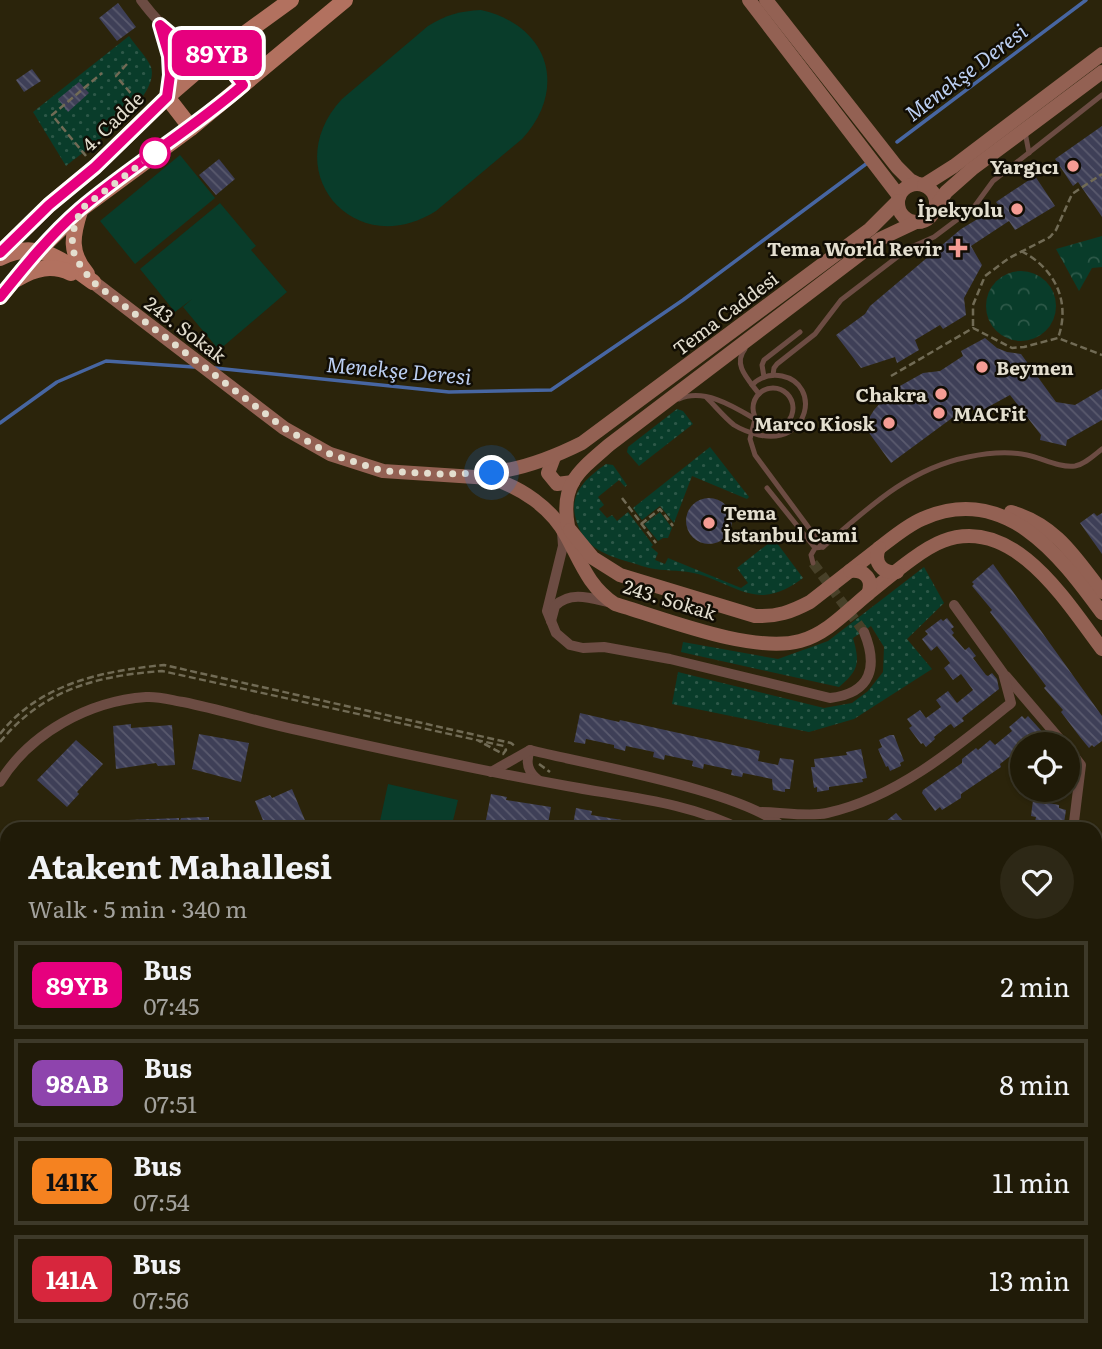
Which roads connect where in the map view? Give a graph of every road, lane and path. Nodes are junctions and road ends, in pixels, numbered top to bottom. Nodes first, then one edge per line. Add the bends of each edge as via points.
1 (141, 0) edge
2 (291, 0) edge
3 (345, 0) edge
4 (749, 0) edge
5 (766, 0) edge
6 (160, 25) junction
7 (218, 53) junction
8 (1102, 54) edge
9 (127, 64) dead end
10 (1102, 72) edge
11 (102, 73) dead end
12 (243, 85) junction
13 (1102, 96) edge
14 (167, 97) junction
15 (149, 115) junction
16 (191, 128) junction
17 (1024, 130) junction
18 (1029, 152) junction
19 (95, 167) junction
20 (1102, 174) edge
21 (921, 184) junction
22 (898, 199) junction
23 (936, 207) junction
24 (81, 209) junction
25 (916, 222) junction
26 (38, 251) junction
27 (1021, 251) junction
28 (0, 256) edge
29 (93, 282) junction
30 (5, 290) edge
31 (796, 301) junction
32 (973, 328) junction
33 (800, 332) dead end
34 (1058, 338) junction
35 (1102, 355) edge
36 (773, 375) junction
37 (891, 376) dead end
38 (764, 377) junction
39 (752, 385) junction
40 (759, 394) junction
41 (705, 395) junction
42 (646, 416) junction
43 (755, 419) junction
44 (750, 433) junction
45 (1102, 449) edge
46 (554, 457) junction
47 (492, 473) junction
48 (441, 474) junction
49 (573, 482) junction
50 (766, 488) dead end
51 (622, 498) dead end
52 (978, 508) junction
53 (641, 524) junction
54 (673, 526) dead end
55 (565, 527) junction
56 (656, 543) dead end
57 (823, 547) junction
58 (815, 548) junction
59 (879, 548) junction
60 (813, 563) tunnel mouth
61 (850, 570) junction
62 (897, 572) junction
63 (1102, 592) edge
64 (868, 594) junction
65 (615, 604) junction
66 (954, 605) dead end
67 (1102, 613) edge
68 (551, 625) junction
69 (864, 632) tunnel mouth
70 (1102, 649) edge
71 (1003, 673) junction
72 (1011, 703) junction
73 (1030, 704) junction
74 (1054, 732) edge
75 (0, 734) edge
76 (477, 740) joint
77 (528, 753) junction
78 (491, 772) junction
79 (551, 773) dead end
80 (538, 780) junction
81 (0, 782) edge
82 (1076, 802) edge
83 (762, 812) junction
84 (721, 822) edge
85 (775, 822) edge
86 (1074, 822) edge

1 - 6 street
2 - 7 main road, 4. Cadde
3 - 12 main road
4 - 22 street
5 - 21 street via 897,167
6 - 7 street via 173,36
6 - 14 street via 169,56
7 - 12 main road
7 - 14 main road, 4. Cadde
8 - 21 street via 954,166
9 - 15 path via 116,76
10 - 17 street
11 - 19 path via 52,116
12 - 16 main road
13 - 18 lane
14 - 15 main road, 4. Cadde
14 - 16 main road
15 - 19 main road, 4. Cadde
16 - 24 main road
17 - 18 lane
17 - 23 street via 953,185
18 - 36 lane via 993,181 974,206 841,300 815,334 777,364
19 - 28 main road, 4. Cadde via 49,205
20 - 27 path via 1072,194 1050,237
21 - 22 street via 907,186
21 - 23 street via 934,194
22 - 25 street via 904,217
22 - 46 street, Tema Caddesi via 870,229 582,443
23 - 25 street via 929,218
24 - 26 main road
24 - 29 main road via 72,234 73,251
25 - 31 street via 880,239
26 - 28 main road
26 - 29 main road via 56,256
26 - 30 main road
27 - 32 path via 985,276 972,305
27 - 34 path via 1056,280 1062,310
29 - 30 main road via 59,267 43,267
29 - 48 street, 243. Sokak via 284,428 330,454 383,471
31 - 39 lane via 792,314 739,357
31 - 42 street
32 - 34 path via 1012,348
32 - 37 path
33 - 38 lane via 764,360
34 - 35 path
36 - 38 lane
36 - 44 lane via 790,379 801,388 803,419 781,436
38 - 39 lane
39 - 40 lane
40 - 43 lane via 753,405
40 - 43 lane via 770,388 784,390 793,412 788,422 775,427
41 - 42 lane via 685,396
41 - 43 lane
41 - 44 lane via 734,425
42 - 49 street via 596,456
43 - 44 lane
44 - 57 lane via 755,455
45 - 57 lane via 1076,466 1003,453 932,467 893,488
46 - 47 street, Tema Caddesi
46 - 49 street via 548,473 552,480 557,484
47 - 48 street
47 - 55 street, 243. Sokak via 524,484
48 - 55 street, 243. Sokak via 505,482 527,494
49 - 55 street via 566,495
50 - 58 lane
51 - 53 path
52 - 59 street, 243. Sokak via 948,509 920,519
52 - 63 street via 1013,512 1052,531
52 - 67 street, 243. Sokak via 1013,520 1031,533
53 - 54 path via 660,509
53 - 56 path
55 - 61 street, 243. Sokak via 593,558 620,575 755,616 792,612
55 - 65 street, 243. Sokak via 587,578
55 - 68 street via 547,611
57 - 58 lane
58 - 60 lane
59 - 61 street, 243. Sokak
59 - 62 street via 880,567
61 - 64 street via 868,576
62 - 64 street, 243. Sokak
62 - 70 street, 243. Sokak via 943,541 982,537 1003,544 1045,575
64 - 65 street, 243. Sokak via 817,635 783,644 740,641
65 - 68 street via 569,597 555,606
66 - 71 street
68 - 69 street via 570,645 670,659 830,698 857,689 871,671 872,650
71 - 72 street
71 - 73 street
72 - 73 street
72 - 83 street via 893,789 825,814
73 - 74 street
75 - 77 path via 11,719 45,695 79,680 118,669 164,665 511,743
76 - 76 path via 504,746 506,750 503,754
77 - 78 street
77 - 79 path
77 - 80 street via 530,773
77 - 83 street via 688,787
78 - 80 street
78 - 81 street via 148,696 116,702 44,733
80 - 84 street via 685,808
82 - 86 street
83 - 85 street

